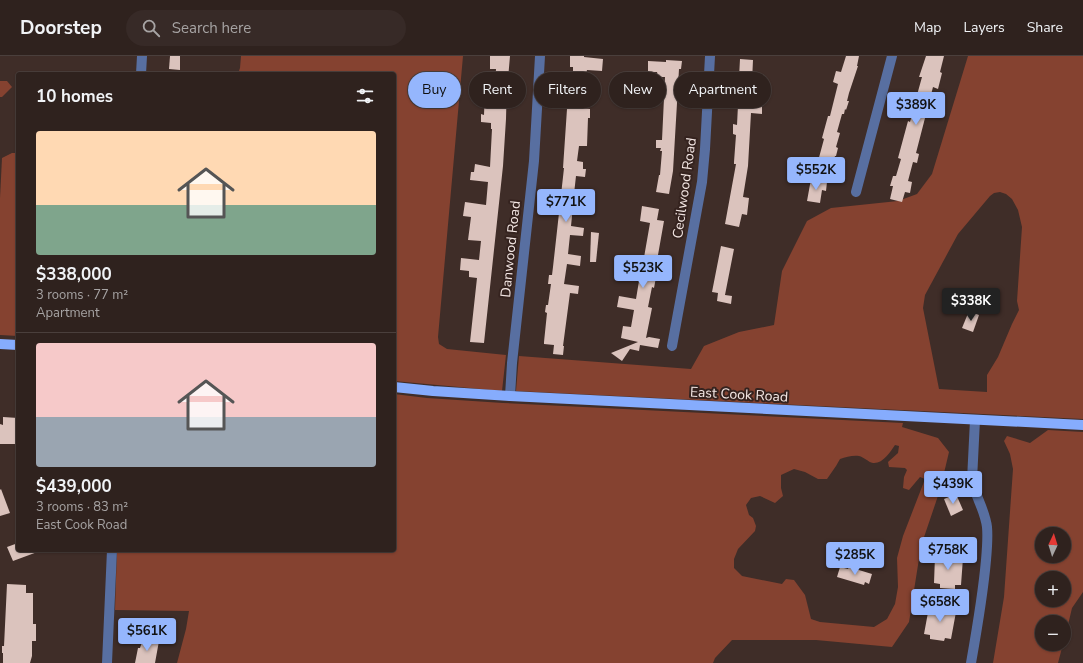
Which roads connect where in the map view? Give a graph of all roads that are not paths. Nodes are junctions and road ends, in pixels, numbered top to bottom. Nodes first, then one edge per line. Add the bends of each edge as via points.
1 (142, 56) edge
2 (540, 56) edge
3 (710, 56) edge
4 (892, 56) edge
5 (141, 72) edge
6 (856, 192) dead end
7 (0, 344) edge
8 (16, 345) edge
9 (672, 346) dead end
10 (396, 387) edge
11 (510, 396) junction
12 (975, 420) junction
13 (1083, 425) edge
14 (112, 552) edge
15 (107, 663) edge
16 (971, 663) edge

1 - 5 street
2 - 11 street, Danwood Road via 534,161
3 - 9 street, Cecilwood Road via 702,182
4 - 6 street
7 - 8 main road
10 - 11 main road, East Cook Road
11 - 12 main road, East Cook Road
12 - 13 main road, East Cook Road
12 - 16 street via 972,480 982,506 987,538 984,588
14 - 15 street

